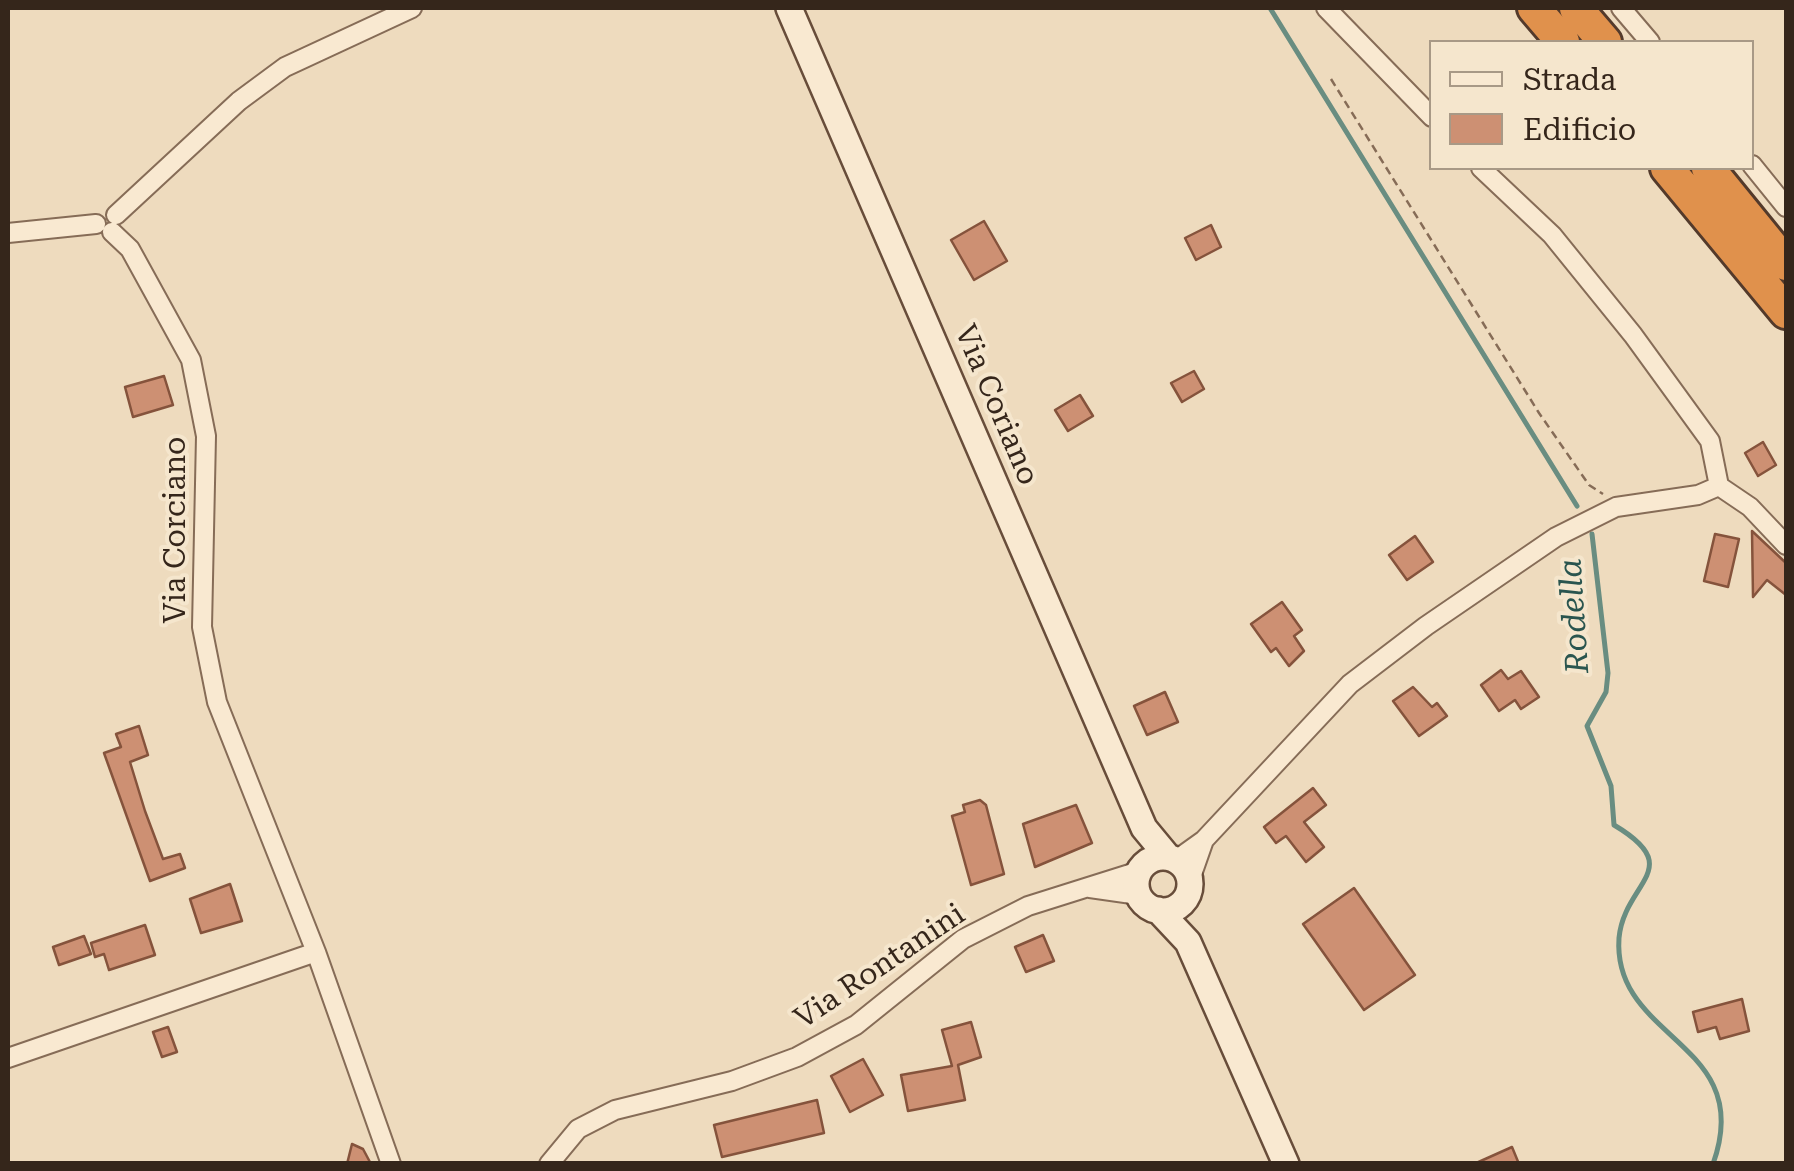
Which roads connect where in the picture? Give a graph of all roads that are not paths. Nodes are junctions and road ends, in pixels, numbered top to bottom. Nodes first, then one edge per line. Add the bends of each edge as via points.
1 (412, 8) edge
2 (789, 8) edge
3 (1326, 8) edge
4 (1534, 8) edge
5 (1576, 8) edge
6 (1621, 8) edge
7 (1561, 40) edge
8 (1603, 40) edge
9 (1648, 40) edge
10 (1429, 115) edge
11 (1754, 168) edge
12 (1482, 170) edge
13 (1669, 170) edge
14 (1710, 170) edge
15 (1786, 208) edge
16 (108, 224) junction
17 (8, 233) edge
18 (1786, 264) edge
19 (1786, 312) edge
20 (1719, 486) junction
21 (1786, 544) edge
22 (1163, 879) junction
23 (316, 952) junction
24 (8, 1058) edge
25 (392, 1164) edge
26 (550, 1164) edge
27 (1286, 1164) edge

1 - 16 street via 285,67 239,100
2 - 22 main road, Via Coriano
3 - 10 street
4 - 7 highway
5 - 8 highway
6 - 9 street
11 - 15 street
12 - 20 street via 1552,235 1633,335 1710,441
13 - 19 highway
14 - 18 highway
16 - 17 street
16 - 23 street, Via Corciano via 130,249 191,360 206,436 202,627 217,702
20 - 21 street
20 - 22 street, Via Rontanini via 1620,506 1556,537 1350,684
22 - 26 street, Via Rontanini via 1085,888 1028,906 963,939 856,1024 797,1057 615,1110 578,1129
22 - 27 main road, Via Coriano
23 - 24 street
23 - 25 street, Via Corciano

